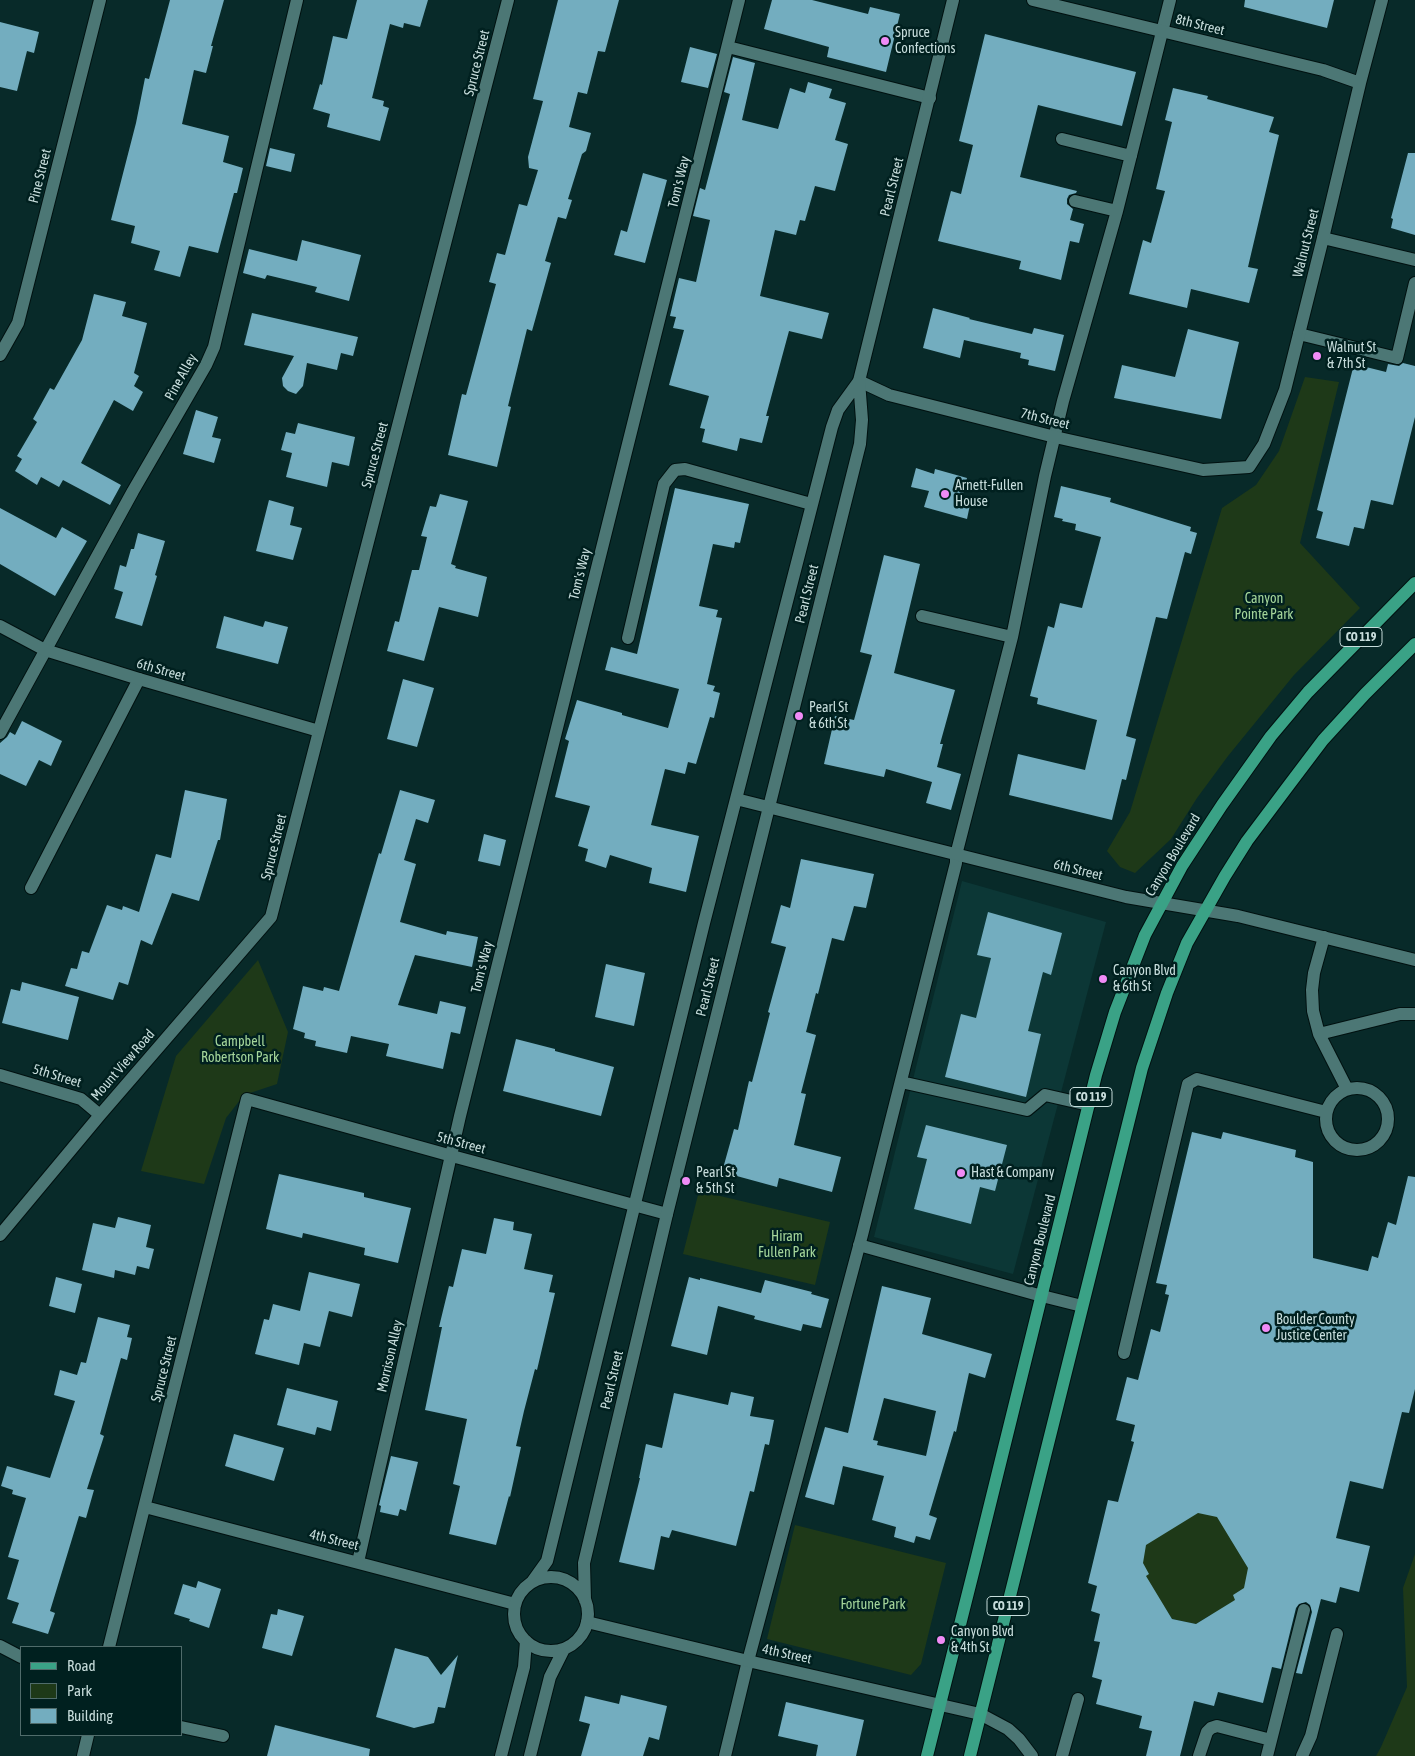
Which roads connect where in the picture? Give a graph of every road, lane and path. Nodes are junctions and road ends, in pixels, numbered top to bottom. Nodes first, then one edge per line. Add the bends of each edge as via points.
1 (100, 0) edge
2 (297, 0) edge
3 (508, 0) edge
4 (739, 0) edge
5 (953, 0) edge
6 (1033, 0) edge
7 (1170, 0) edge
8 (1382, 0) edge
9 (1162, 31) junction
10 (728, 47) junction
11 (1360, 82) junction
12 (930, 98) junction
13 (1062, 139) dead end
14 (1131, 156) junction
15 (1074, 201) dead end
16 (1117, 211) junction
17 (1323, 238) junction
18 (1415, 260) edge
19 (1415, 283) edge
20 (1299, 334) junction
21 (0, 355) edge
22 (859, 381) junction
23 (1055, 437) junction
24 (1227, 468) joint
25 (812, 504) junction
26 (1415, 583) edge
27 (922, 616) dead end
28 (0, 626) edge
29 (1012, 637) junction
30 (628, 638) dead end
31 (1415, 644) edge
32 (45, 650) junction
33 (139, 679) junction
34 (319, 730) junction
35 (0, 732) edge
36 (736, 799) junction
37 (769, 807) junction
38 (956, 855) junction
39 (32, 888) dead end
40 (1160, 904) junction
41 (1204, 911) junction
42 (271, 917) joint
43 (1324, 937) junction
44 (1415, 960) edge
45 (1415, 1014) edge
46 (1319, 1034) junction
47 (0, 1075) edge
48 (901, 1082) junction
49 (1346, 1089) junction
50 (247, 1099) joint
51 (1089, 1105) junction
52 (1326, 1112) junction
53 (100, 1115) junction
54 (452, 1156) junction
55 (636, 1205) junction
56 (667, 1214) junction
57 (0, 1235) edge
58 (859, 1245) junction
59 (1042, 1296) junction
60 (1082, 1306) junction
61 (1124, 1353) dead end
62 (145, 1507) junction
63 (358, 1562) junction
64 (532, 1582) junction
65 (585, 1600) junction
66 (515, 1604) junction
67 (1304, 1610) dead end
68 (587, 1622) junction
69 (1337, 1634) dead end
70 (526, 1642) junction
71 (0, 1646) edge
72 (109, 1646) edge
73 (564, 1649) junction
74 (20, 1657) edge
75 (748, 1661) junction
76 (1078, 1698) dead end
77 (940, 1704) junction
78 (980, 1714) junction
79 (182, 1727) edge
80 (88, 1736) edge
81 (223, 1736) dead end
82 (1271, 1740) junction
83 (83, 1756) edge
84 (501, 1756) edge
85 (530, 1756) edge
86 (725, 1756) edge
87 (927, 1756) edge
88 (970, 1756) edge
89 (1032, 1756) edge
90 (1062, 1756) edge
91 (1199, 1756) edge
92 (1267, 1756) edge
93 (1302, 1756) edge

1 - 21 street, Pine Street via 18,323
2 - 32 street, Pine Alley via 214,347
3 - 34 street, Spruce Street
4 - 10 street, Tom's Way
5 - 12 street, Pearl Street
6 - 9 street, 8th Street
7 - 9 street
8 - 11 street, Walnut Street
9 - 11 street, 8th Street
9 - 14 street
10 - 12 street
10 - 54 street, Tom's Way via 469,1077
11 - 17 street, Walnut Street
12 - 22 street, Pearl Street
13 - 14 street
14 - 16 street
15 - 16 street
16 - 23 street
17 - 18 street
17 - 20 street, Walnut Street
19 - 20 street via 1397,358
20 - 24 street, Walnut Street via 1285,390 1264,444 1249,467
22 - 23 street, 7th Street via 889,394
22 - 25 street, Pearl Street via 838,410
22 - 37 street, Pearl Street via 860,444
23 - 24 street, 7th Street via 1202,470
23 - 29 street
25 - 30 street via 685,469 675,470 664,484
25 - 36 street, Pearl Street
26 - 40 main road, Canyon Boulevard / CO 119 via 1308,692 1271,736 1222,805
27 - 29 street
28 - 32 street, 6th Street
29 - 38 street
31 - 41 main road, CO 119 via 1324,740 1247,841
32 - 33 street, 6th Street
32 - 35 street, Pine Alley
33 - 34 street, 6th Street
33 - 39 street
34 - 42 street, Spruce Street
36 - 37 street, 6th Street
36 - 55 street, Pearl Street
37 - 38 street, 6th Street
37 - 56 street, Pearl Street
38 - 40 street, 6th Street
38 - 48 street
40 - 41 street, 6th Street
40 - 51 main road, Canyon Boulevard / CO 119 via 1116,1012
41 - 43 street, 6th Street
41 - 60 main road, CO 119 via 1167,993 1142,1068
42 - 53 street, Mount View Road
43 - 44 street, 6th Street
43 - 46 street via 1312,990
45 - 46 street via 1400,1014
46 - 49 street
47 - 53 street, 5th Street via 81,1099
48 - 51 street via 1027,1110 1045,1095
48 - 58 street
49 - 52 street via 1332,1100
49 - 52 street via 1366,1089 1380,1098 1386,1107 1387,1124 1379,1140 1364,1149 1343,1147 1330,1134
50 - 54 street, 5th Street
50 - 62 street, Spruce Street
51 - 59 main road, Canyon Boulevard / CO 119
52 - 61 street via 1197,1079 1188,1084
53 - 57 street, Mount View Road
54 - 55 street, 5th Street
54 - 63 street, Morrison Alley
55 - 56 street, 5th Street
55 - 64 street, Pearl Street via 547,1561
56 - 65 street, Pearl Street via 584,1563
58 - 59 street
58 - 75 street
59 - 60 street
59 - 77 main road, Canyon Boulevard / CO 119
60 - 78 main road, CO 119
62 - 63 street, 4th Street
62 - 72 street, Spruce Street
63 - 66 street, 4th Street
64 - 65 street via 553,1577 563,1579 580,1591
64 - 66 street
65 - 68 street
66 - 70 street via 514,1617
67 - 82 street
68 - 73 street via 583,1634
68 - 75 street, 4th Street
69 - 93 street via 1311,1736
70 - 73 street via 550,1651
70 - 84 street via 524,1667
71 - 74 street
73 - 85 street via 550,1677
75 - 77 street, 4th Street
75 - 86 street
76 - 90 street
77 - 78 street, 4th Street
77 - 87 main road, Canyon Boulevard / CO 119
78 - 88 main road, CO 119
78 - 89 street, 4th Street via 1008,1729
79 - 81 street
80 - 83 street
82 - 91 street via 1217,1726 1207,1732
82 - 92 street

